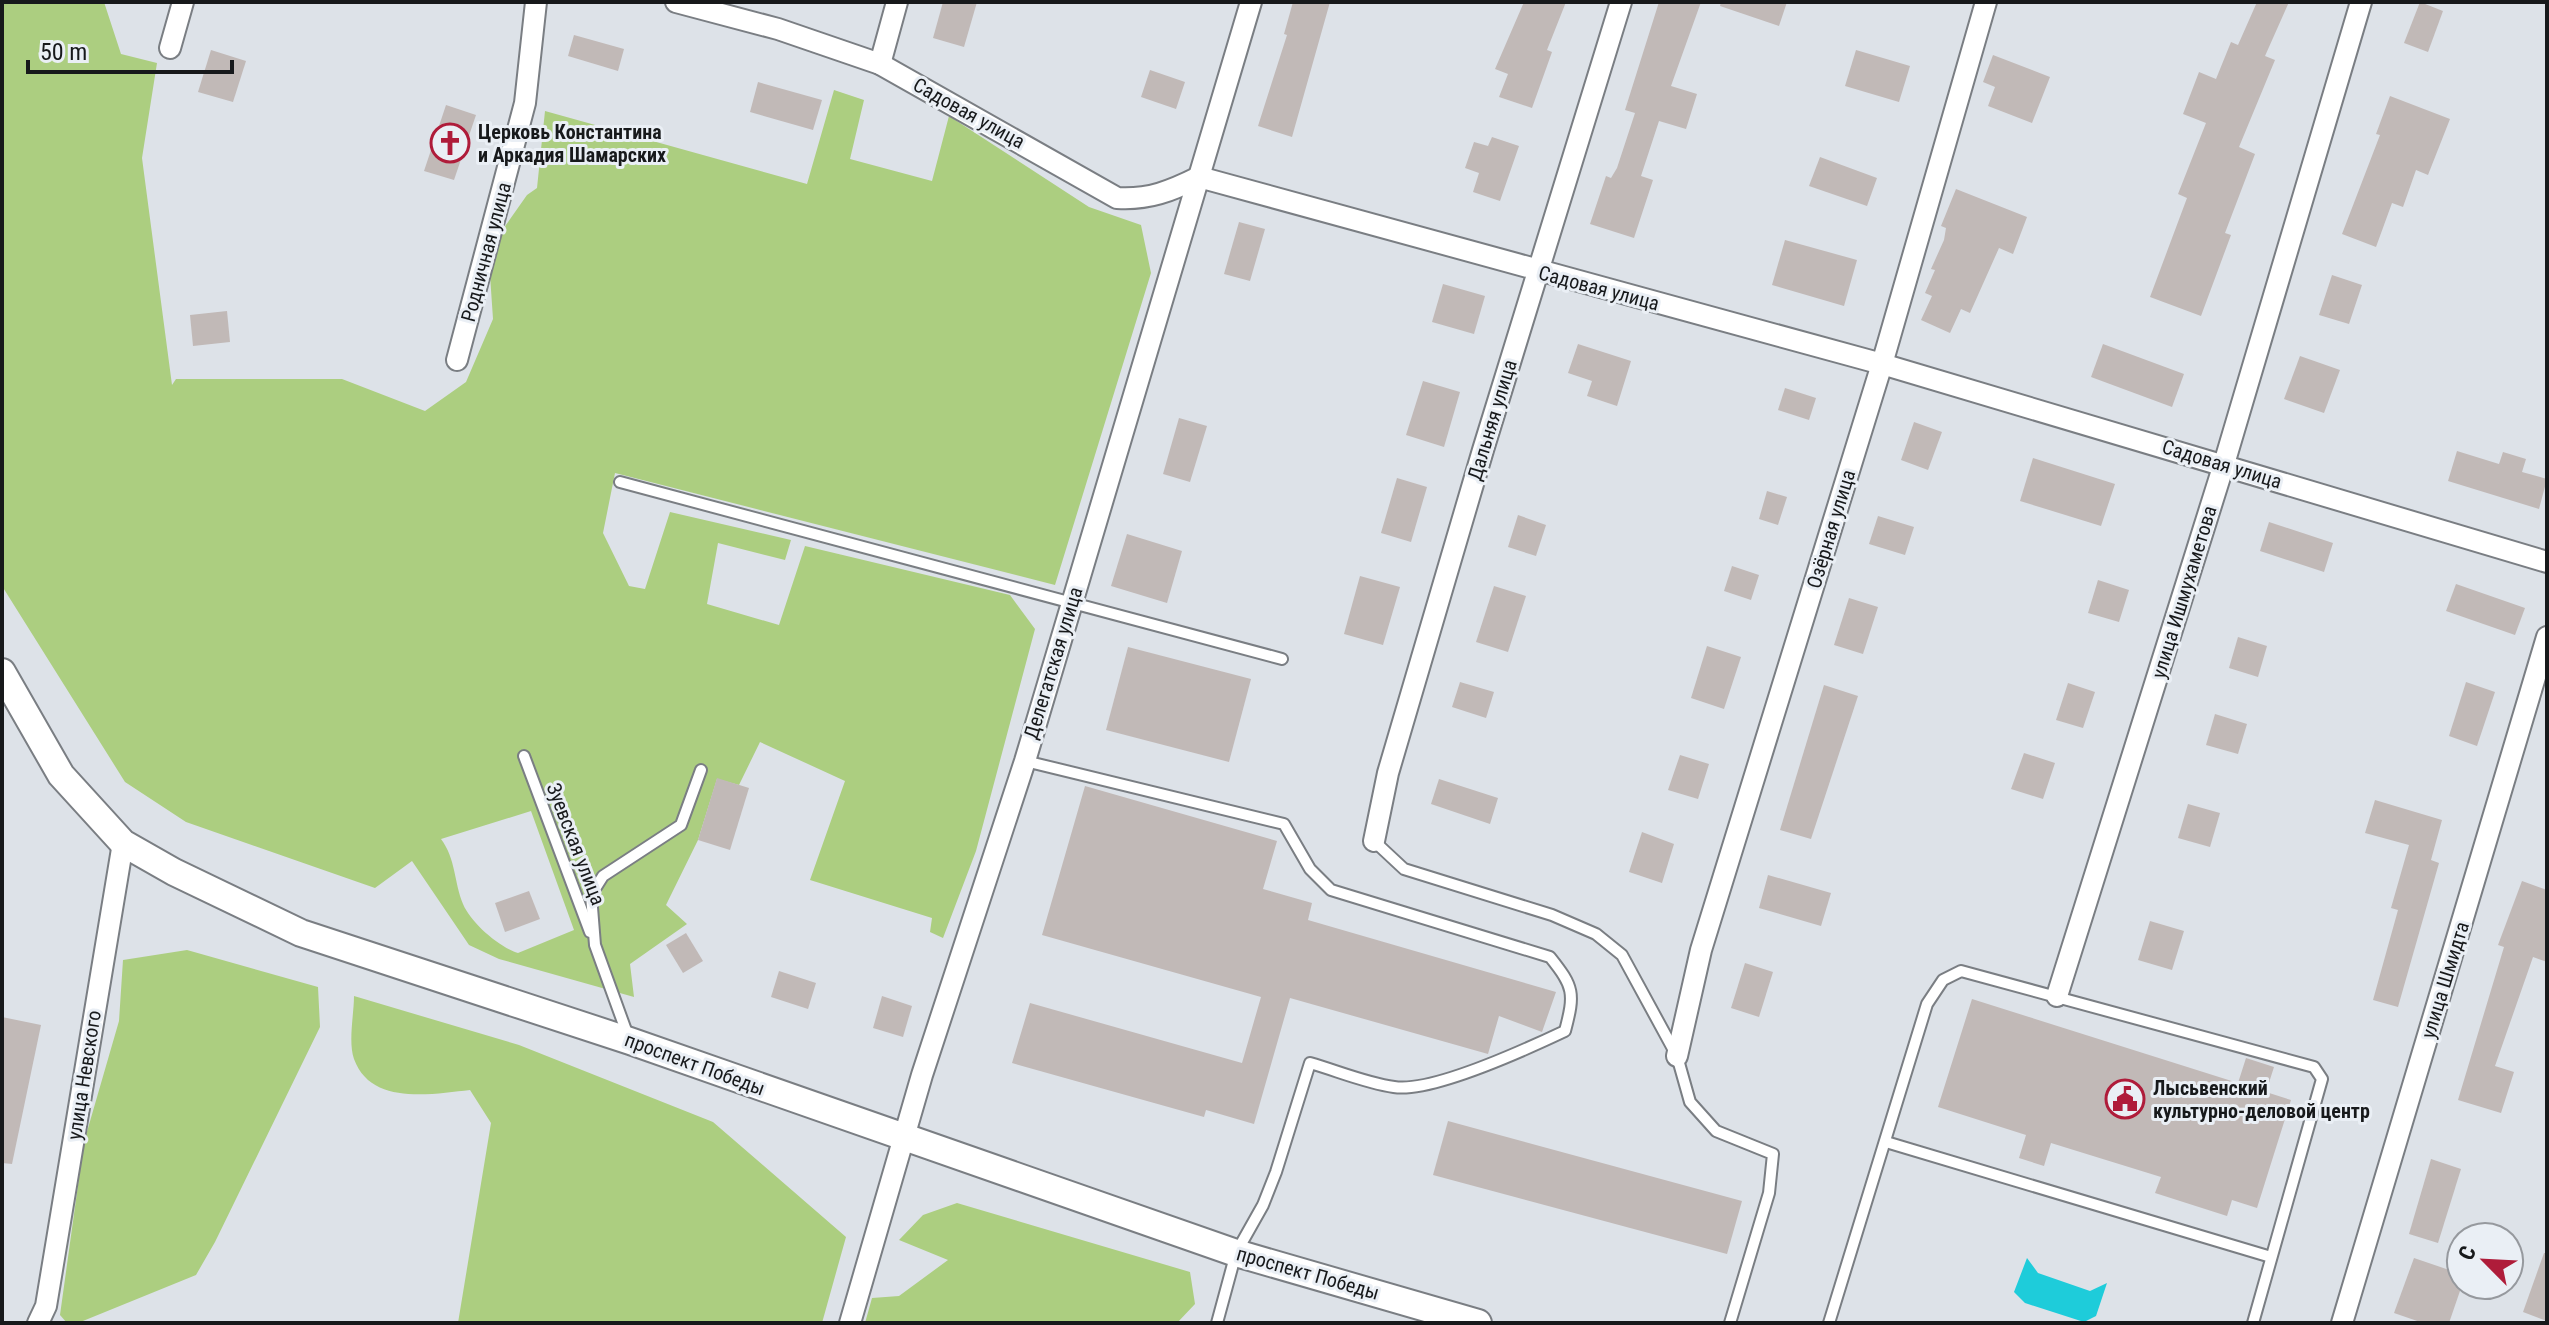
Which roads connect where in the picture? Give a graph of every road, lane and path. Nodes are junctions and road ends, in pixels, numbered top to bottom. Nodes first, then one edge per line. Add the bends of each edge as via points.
1 (183, 2) edge
2 (536, 2) edge
3 (676, 2) edge
4 (897, 2) edge
5 (1251, 2) edge
6 (1621, 2) edge
7 (1986, 2) edge
8 (2361, 2) edge
9 (170, 48) dead end
10 (880, 64) junction
11 (1199, 177) junction
12 (1536, 272) junction
13 (457, 360) dead end
14 (1882, 364) junction
15 (2224, 464) junction
16 (620, 482) dead end
17 (2547, 562) edge
18 (1071, 604) junction
19 (2547, 637) edge
20 (1282, 659) dead end
21 (2, 672) edge
22 (524, 756) dead end
23 (1025, 761) junction
24 (701, 770) dead end
25 (1374, 841) joint
26 (123, 843) junction
27 (595, 945) junction
28 (2057, 996) junction
29 (630, 1041) junction
30 (1677, 1056) junction
31 (903, 1139) junction
32 (1886, 1142) junction
33 (1236, 1253) junction
34 (2271, 1257) junction
35 (42, 1314) edge
36 (850, 1323) edge
37 (1217, 1323) edge
38 (1478, 1323) edge
39 (1730, 1323) edge
40 (1829, 1323) edge
41 (2253, 1323) edge
42 (2342, 1323) edge

1 - 9 street
2 - 13 street, Родничная улица via 525,103
3 - 10 street, Садовая улица
4 - 10 street
5 - 11 street, Делегатская улица
6 - 12 street, Дальняя улица
7 - 14 street, Озёрная улица
8 - 15 street, улица Ишмухаметова
10 - 11 street, Садовая улица via 1117,198 1162,195
11 - 12 street, Садовая улица
11 - 18 street, Делегатская улица
12 - 14 street, Садовая улица
12 - 25 street, Дальняя улица via 1388,773
14 - 15 street, Садовая улица
14 - 30 street, Озёрная улица via 1701,950
15 - 17 street, Садовая улица
15 - 28 street, улица Ишмухаметова
16 - 18 lane
18 - 20 lane
18 - 23 street, Делегатская улица
19 - 42 street, улица Шмидта
21 - 26 street, проспект Победы via 61,775
22 - 27 lane, Зуевская улица
23 - 31 street, Делегатская улица
23 - 33 lane via 1284,824 1310,869 1331,890 1550,957 1570,982 1573,1002 1565,1031 1520,1053 1438,1080 1397,1088 1310,1063 1276,1172
24 - 27 lane, Зуевская улица via 681,825 603,876 591,895
25 - 30 lane via 1404,869 1596,934 1622,955
26 - 29 street, проспект Победы via 301,933
26 - 35 street, улица Невского
27 - 29 lane, Зуевская улица
28 - 32 lane via 1961,971 1943,980 1927,1004
28 - 34 lane via 2314,1067 2322,1079
29 - 31 street, проспект Победы
30 - 39 lane via 1690,1102 1716,1131 1773,1154 1769,1193
31 - 33 street, проспект Победы
31 - 36 street, Делегатская улица
32 - 34 lane
32 - 40 lane
33 - 37 lane
33 - 38 street, проспект Победы
34 - 41 lane

